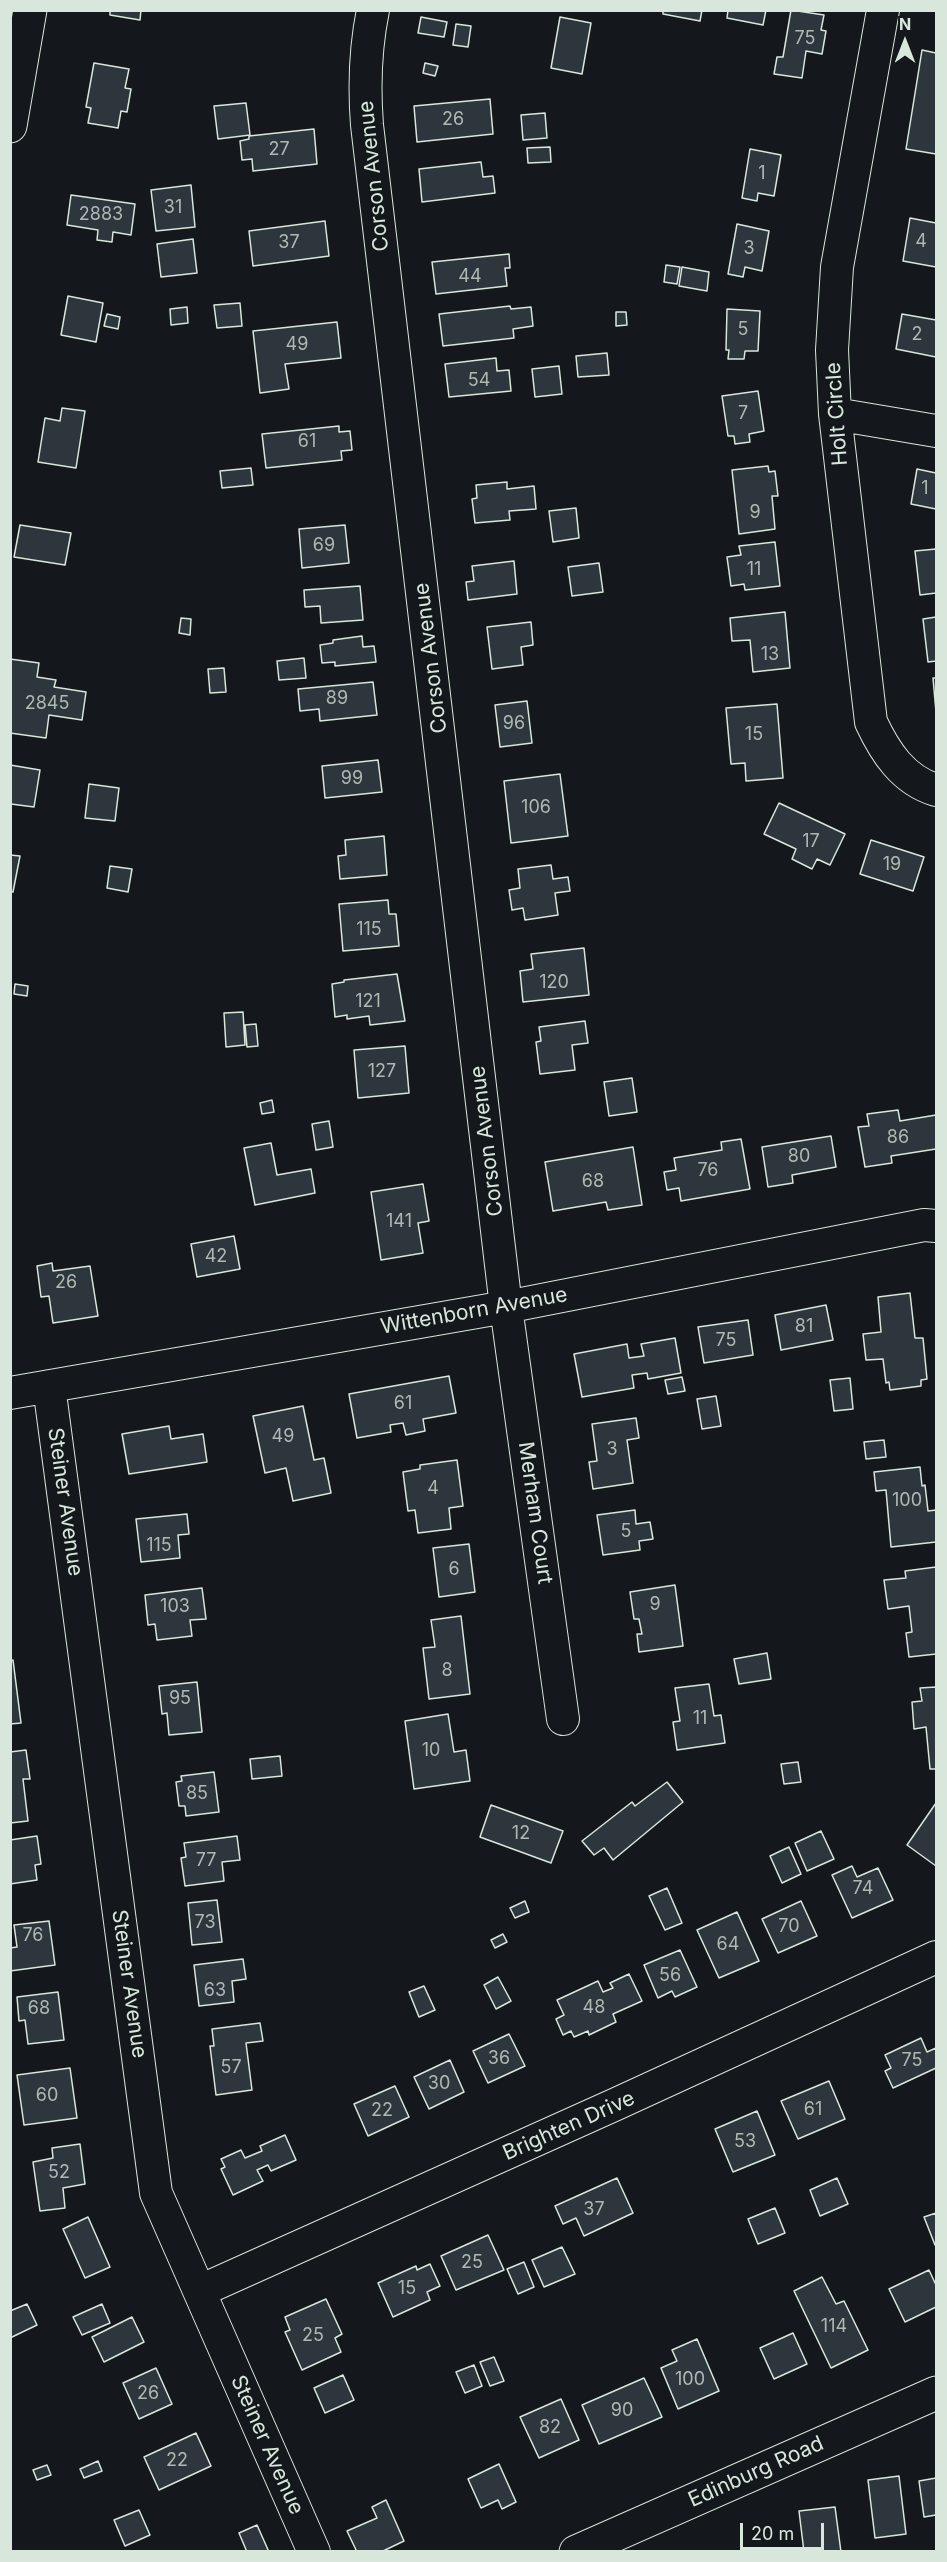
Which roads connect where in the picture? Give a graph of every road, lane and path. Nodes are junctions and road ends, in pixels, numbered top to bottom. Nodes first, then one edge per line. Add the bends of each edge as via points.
1 (30, 10) edge
2 (373, 10) edge
3 (883, 10) edge
4 (10, 126) edge
5 (835, 414) junction
6 (936, 431) edge
7 (936, 790) edge
8 (936, 1226) edge
9 (506, 1306) junction
10 (49, 1386) junction
11 (10, 1393) edge
12 (563, 1719) dead end
13 (936, 1957) edge
14 (200, 2291) junction
15 (936, 2393) edge
16 (314, 2552) edge
17 (576, 2552) edge

1 - 4 main road
2 - 9 street, Corson Avenue via 364,85 367,125
3 - 5 street, Holt Circle via 837,267 832,350
5 - 6 street
5 - 7 street, Holt Circle via 871,722 884,749 902,771
8 - 9 street, Wittenborn Avenue via 924,1225
9 - 10 street, Wittenborn Avenue
9 - 12 street, Merham Court
10 - 11 street, Wittenborn Avenue
10 - 14 street, Steiner Avenue via 156,2193
13 - 14 street, Brighten Drive
14 - 16 street, Steiner Avenue
15 - 17 main road, Edinburg Road

